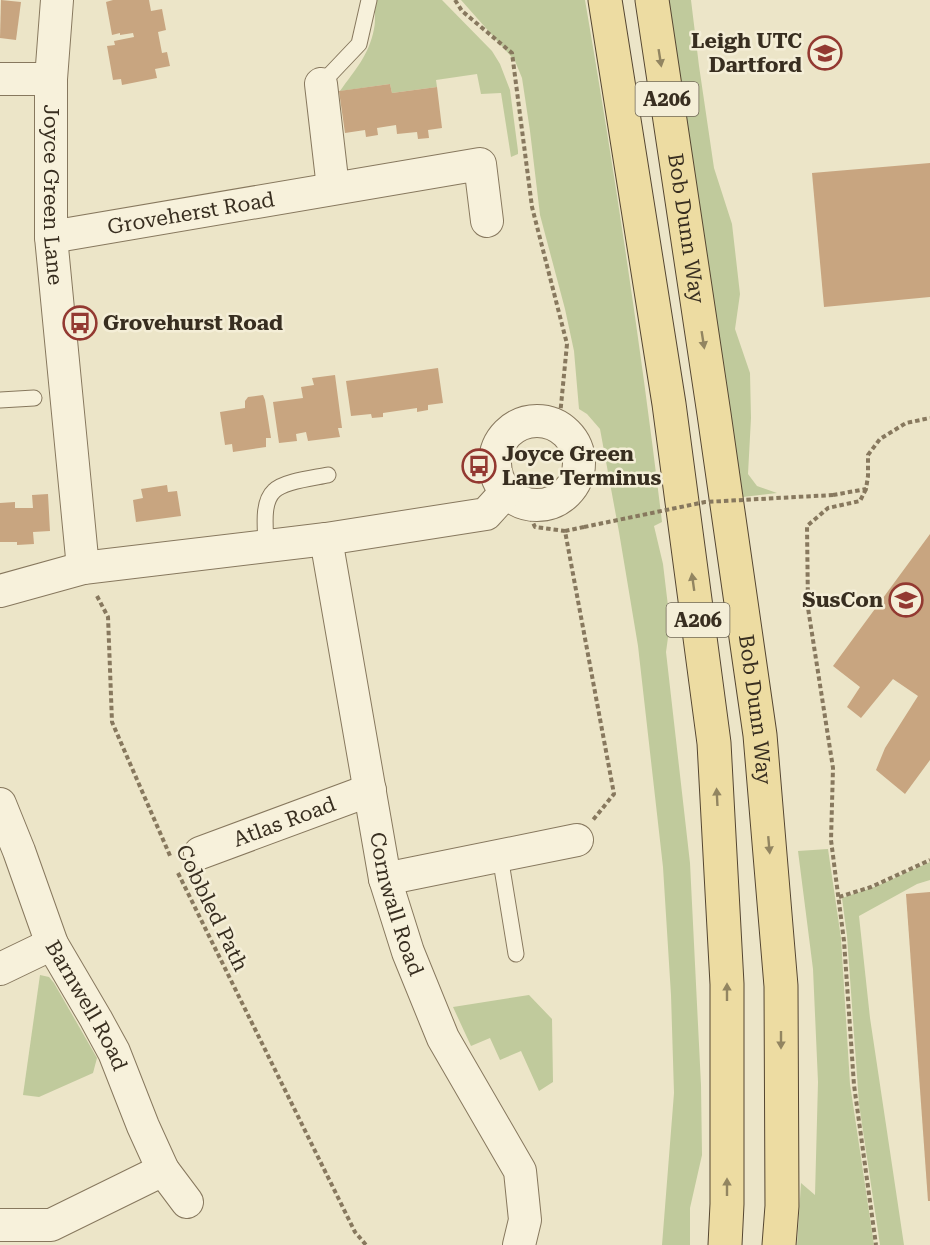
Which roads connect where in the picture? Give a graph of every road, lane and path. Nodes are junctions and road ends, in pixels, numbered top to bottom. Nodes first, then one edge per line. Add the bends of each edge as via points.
1 (57, 0) edge
2 (369, 0) edge
3 (455, 0) edge
4 (605, 0) edge
5 (652, 0) edge
6 (0, 79) edge
7 (51, 79) junction
8 (321, 84) joint
9 (333, 188) junction
10 (487, 221) dead end
11 (51, 237) junction
12 (34, 398) dead end
13 (0, 400) edge
14 (930, 418) edge
15 (559, 426) junction
16 (328, 475) dead end
17 (866, 489) junction
18 (515, 498) junction
19 (565, 531) junction
20 (326, 539) junction
21 (266, 546) junction
22 (83, 568) junction
23 (0, 591) edge
24 (370, 790) junction
25 (0, 804) edge
26 (576, 840) joint
27 (200, 853) dead end
28 (500, 856) junction
29 (930, 860) edge
30 (385, 879) junction
31 (839, 897) junction
32 (52, 944) junction
33 (516, 954) dead end
34 (0, 969) edge
35 (163, 1170) junction
36 (187, 1202) dead end
37 (0, 1226) edge
38 (366, 1245) edge
39 (519, 1245) edge
40 (724, 1245) edge
41 (778, 1245) edge
42 (876, 1245) edge

1 - 7 street, Joyce Green Lane
2 - 8 lane via 358,44
3 - 15 path via 462,11 512,53 532,207 567,344
40 -> 4 main road, Bob Dunn Way / A206 via 727,984 714,743 669,404
5 -> 41 main road, Bob Dunn Way / A206 via 760,735 781,986 782,1206
6 - 7 street
7 - 11 street, Joyce Green Lane
8 - 9 street
9 - 10 street, Groveherst Road via 480,164
9 - 11 street, Groveherst Road
11 - 22 street, Joyce Green Lane
12 - 13 lane
14 - 17 path via 906,423 880,438 868,455
15 - 18 street via 537,420 523,422 508,431 499,443 494,465 498,479
15 - 18 street via 570,435 580,461 572,488 544,505
16 - 21 lane via 273,491 265,516
17 - 19 path, bridge via 833,495 705,502
17 - 31 path via 860,501 828,508 807,526 808,608 833,768 831,840
18 - 19 path via 535,528
18 - 20 street via 486,514
19 - 26 path via 614,794
20 - 21 street
20 - 24 street, Cornwall Road
21 - 22 street
22 - 23 street
22 - 38 path, Cobbled Path via 108,617 112,722 175,866 355,1232
24 - 27 street, Atlas Road
24 - 30 street, Cornwall Road
25 - 32 street, Barnwell Road
26 - 28 street
28 - 30 street
28 - 33 lane
29 - 31 path
30 - 39 street, Cornwall Road via 408,952 443,1038 520,1171 525,1220
31 - 42 path via 854,1085
32 - 34 street
32 - 35 street, Barnwell Road via 114,1052
35 - 36 street, Barnwell Road
35 - 37 street via 51,1225

